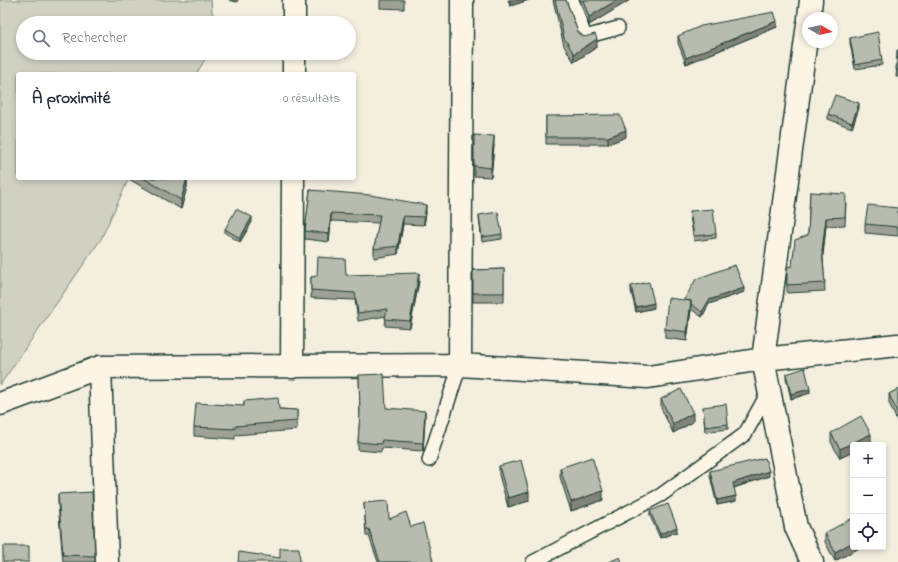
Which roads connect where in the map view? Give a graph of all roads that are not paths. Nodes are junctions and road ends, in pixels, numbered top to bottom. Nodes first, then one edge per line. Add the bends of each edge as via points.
1 (294, 0) edge
2 (572, 0) edge
3 (811, 0) edge
4 (466, 3) edge
5 (810, 12) edge
6 (294, 16) edge
7 (618, 28) dead end
8 (805, 48) edge
9 (294, 60) edge
10 (294, 72) edge
11 (293, 180) edge
12 (898, 345) edge
13 (763, 359) junction
14 (460, 365) junction
15 (100, 367) junction
16 (292, 367) junction
17 (769, 391) junction
18 (0, 404) edge
19 (429, 460) dead end
20 (107, 562) edge
21 (533, 562) edge
22 (812, 562) edge

1 - 6 street
2 - 7 lane via 586,37
3 - 5 street
4 - 14 street
8 - 13 street
9 - 10 street
11 - 16 street
12 - 13 street
13 - 14 street via 648,377
13 - 17 street
14 - 16 street
14 - 19 lane
15 - 16 street
15 - 18 street
15 - 20 street
17 - 21 lane via 744,434 661,495
17 - 22 street via 796,527

